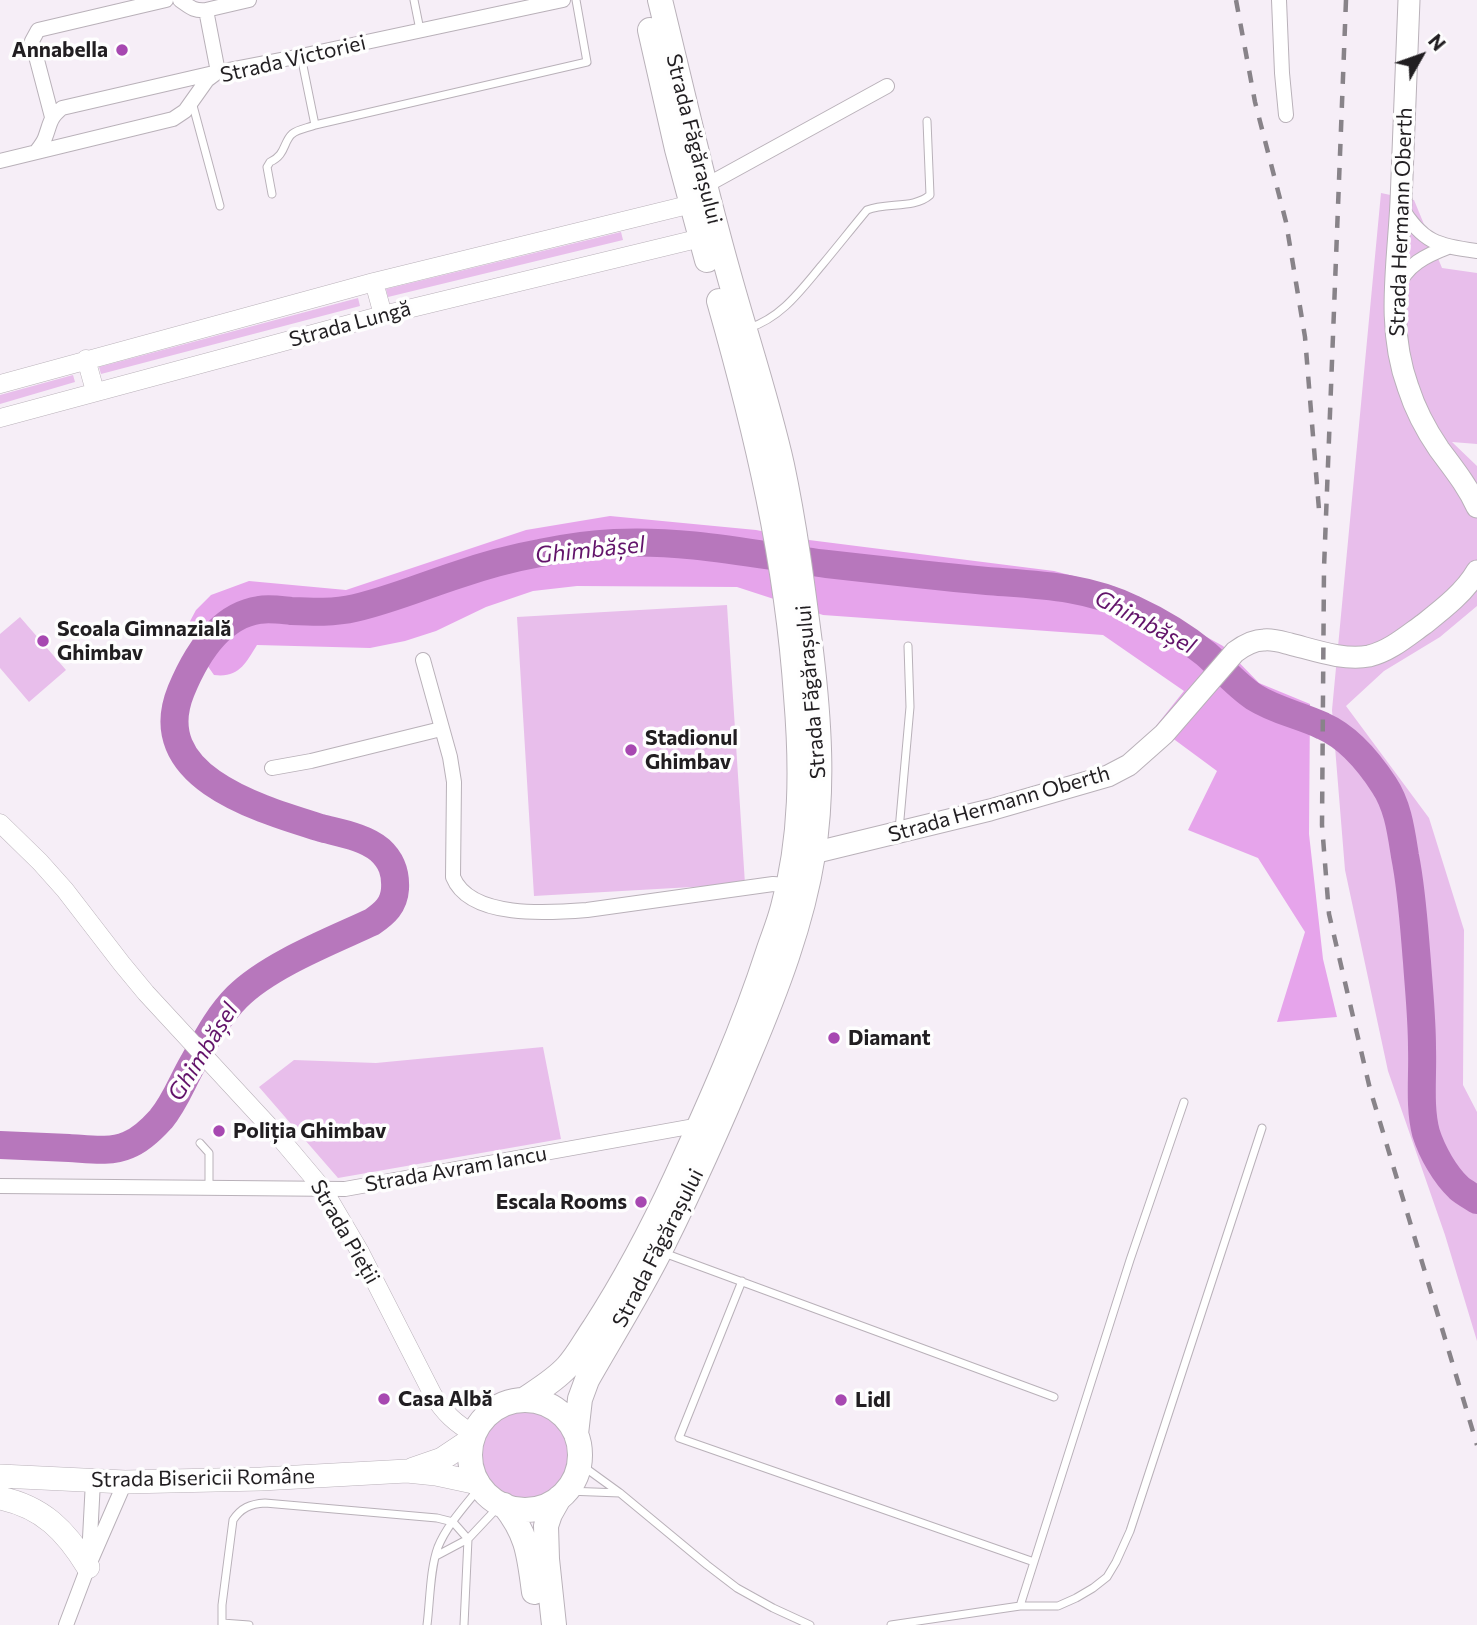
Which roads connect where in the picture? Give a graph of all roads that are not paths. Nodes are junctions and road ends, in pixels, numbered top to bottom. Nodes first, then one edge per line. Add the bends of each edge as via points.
1 (166, 0) edge
2 (180, 0) edge
3 (248, 0) edge
4 (414, 0) edge
5 (564, 0) edge
6 (576, 0) edge
7 (643, 0) edge
8 (660, 0) edge
9 (1279, 0) edge
10 (1409, 0) edge
11 (206, 9) junction
12 (420, 31) junction
13 (301, 56) junction
14 (218, 72) junction
15 (887, 86) dead end
16 (192, 102) junction
17 (1286, 115) dead end
18 (52, 117) junction
19 (927, 121) dead end
20 (315, 125) junction
21 (36, 152) junction
22 (0, 161) edge
23 (272, 194) dead end
24 (699, 195) junction
25 (1401, 205) junction
26 (220, 206) dead end
27 (701, 237) junction
28 (1448, 247) junction
29 (1477, 251) edge
30 (374, 282) junction
31 (1394, 298) junction
32 (383, 315) junction
33 (745, 329) junction
34 (86, 359) junction
35 (0, 384) edge
36 (95, 391) junction
37 (0, 418) edge
38 (1474, 497) edge
39 (781, 510) junction
40 (1474, 579) edge
41 (798, 621) junction
42 (908, 646) dead end
43 (423, 660) dead end
44 (441, 729) junction
45 (272, 768) dead end
46 (0, 823) edge
47 (899, 833) junction
48 (813, 853) junction
49 (788, 885) junction
50 (1184, 1102) dead end
51 (700, 1125) junction
52 (1262, 1128) dead end
53 (200, 1143) dead end
54 (0, 1186) edge
55 (208, 1187) junction
56 (323, 1189) junction
57 (660, 1251) junction
58 (742, 1282) junction
59 (1054, 1397) dead end
60 (525, 1399) junction
61 (576, 1434) junction
62 (473, 1436) junction
63 (580, 1464) junction
64 (407, 1471) junction
65 (0, 1476) edge
66 (93, 1481) junction
67 (125, 1482) junction
68 (479, 1485) junction
69 (620, 1493) junction
70 (563, 1494) junction
71 (0, 1498) edge
72 (502, 1505) junction
73 (453, 1522) junction
74 (468, 1539) junction
75 (436, 1556) junction
76 (1034, 1562) junction
77 (88, 1567) junction
78 (1020, 1606) junction
79 (222, 1624) edge
80 (66, 1625) edge
81 (249, 1625) edge
82 (428, 1625) edge
83 (464, 1625) edge
84 (539, 1625) edge
85 (554, 1625) edge
86 (810, 1625) edge
87 (891, 1625) edge

1 - 18 street via 38,30 32,41
2 - 11 street via 196,11
3 - 11 street
4 - 12 lane
5 - 12 street, Strada Victoriei
6 - 20 lane via 587,62
7 - 24 highway, Strada Făgărașului via 677,149
8 - 24 highway, Strada Făgărașului
9 - 17 street
10 - 25 main road, Strada Hermann Oberth
11 - 14 street
12 - 13 street, Strada Victoriei
13 - 14 street, Strada Victoriei
13 - 20 lane
14 - 16 street, Strada Victoriei
14 - 18 street via 62,108
15 - 24 street, Strada Lungă
16 - 21 street, Strada Victoriei via 173,118
16 - 26 lane
18 - 21 street
19 - 33 lane via 930,195 923,201 867,210 793,300 763,323
20 - 23 lane via 292,135 270,162
21 - 22 street, Strada Victoriei
24 - 27 highway, Strada Făgărașului
24 - 30 street, Strada Lungă
24 - 33 highway, Strada Făgărașului
25 - 28 street via 1424,235
25 - 31 main road, Strada Hermann Oberth
27 - 32 street, Strada Lungă
27 - 39 highway, Strada Făgărașului
28 - 29 street
28 - 31 street via 1411,267
30 - 32 street
30 - 34 street, Strada Lungă
31 - 38 main road, Strada Hermann Oberth via 1397,344 1408,388 1426,428
32 - 36 street, Strada Lungă
33 - 39 highway, Strada Făgărașului via 782,465
34 - 35 street, Strada Lungă
34 - 36 street
36 - 37 street, Strada Lungă
39 - 41 highway, Strada Făgărașului
40 - 47 main road, Strada Hermann Oberth via 1432,618 1383,652 1350,657 1264,639 1244,645 1164,734 1129,765 1108,776
41 - 48 highway, Strada Făgărașului via 818,731
41 - 49 highway, Strada Făgărașului via 801,783
42 - 47 lane via 910,707
43 - 44 street
44 - 45 street
44 - 49 street via 454,782 453,877 463,893 475,900 524,912 556,912
46 - 56 street, Strada Pieții via 65,890 122,964
47 - 48 main road, Strada Hermann Oberth
48 - 57 highway, Strada Făgărașului via 775,990 729,1104
49 - 51 highway, Strada Făgărașului via 759,982
50 - 76 lane
51 - 56 street, Strada Avram Iancu
51 - 60 highway, Strada Făgărașului via 606,1309 568,1366
52 - 78 lane via 1116,1562 1107,1577 1076,1598 1058,1606
53 - 55 lane via 209,1153
54 - 55 street, Strada Avram Iancu
55 - 56 street, Strada Avram Iancu
56 - 62 street, Strada Pieții via 433,1395 447,1415
57 - 58 lane
57 - 61 highway, Strada Făgărașului via 587,1380
58 - 59 lane
58 - 76 lane via 679,1438
60 - 61 highway via 556,1409
60 - 62 highway, Strada Făgărașului via 490,1411
61 - 63 highway, Strada Făgărașului
62 - 64 main road, Strada Bisericii Române via 442,1459
62 - 68 highway via 471,1466
63 - 69 lane
63 - 70 highway
64 - 67 main road, Strada Bisericii Române
64 - 68 main road, Strada Bisericii Române
65 - 66 main road, Strada Bisericii Române
66 - 67 main road, Strada Bisericii Române
66 - 77 street
67 - 77 street
68 - 72 highway
68 - 73 lane
69 - 70 lane
69 - 86 lane via 737,1588
70 - 72 highway via 533,1510
70 - 85 highway via 546,1526
71 - 77 main road via 45,1516 76,1547
72 - 74 lane
72 - 84 highway via 525,1538
73 - 74 lane
73 - 75 lane
73 - 79 lane via 265,1503 246,1507 233,1520
74 - 75 lane
74 - 83 lane
75 - 82 lane
76 - 78 lane
77 - 80 street
78 - 87 lane
79 - 81 lane

